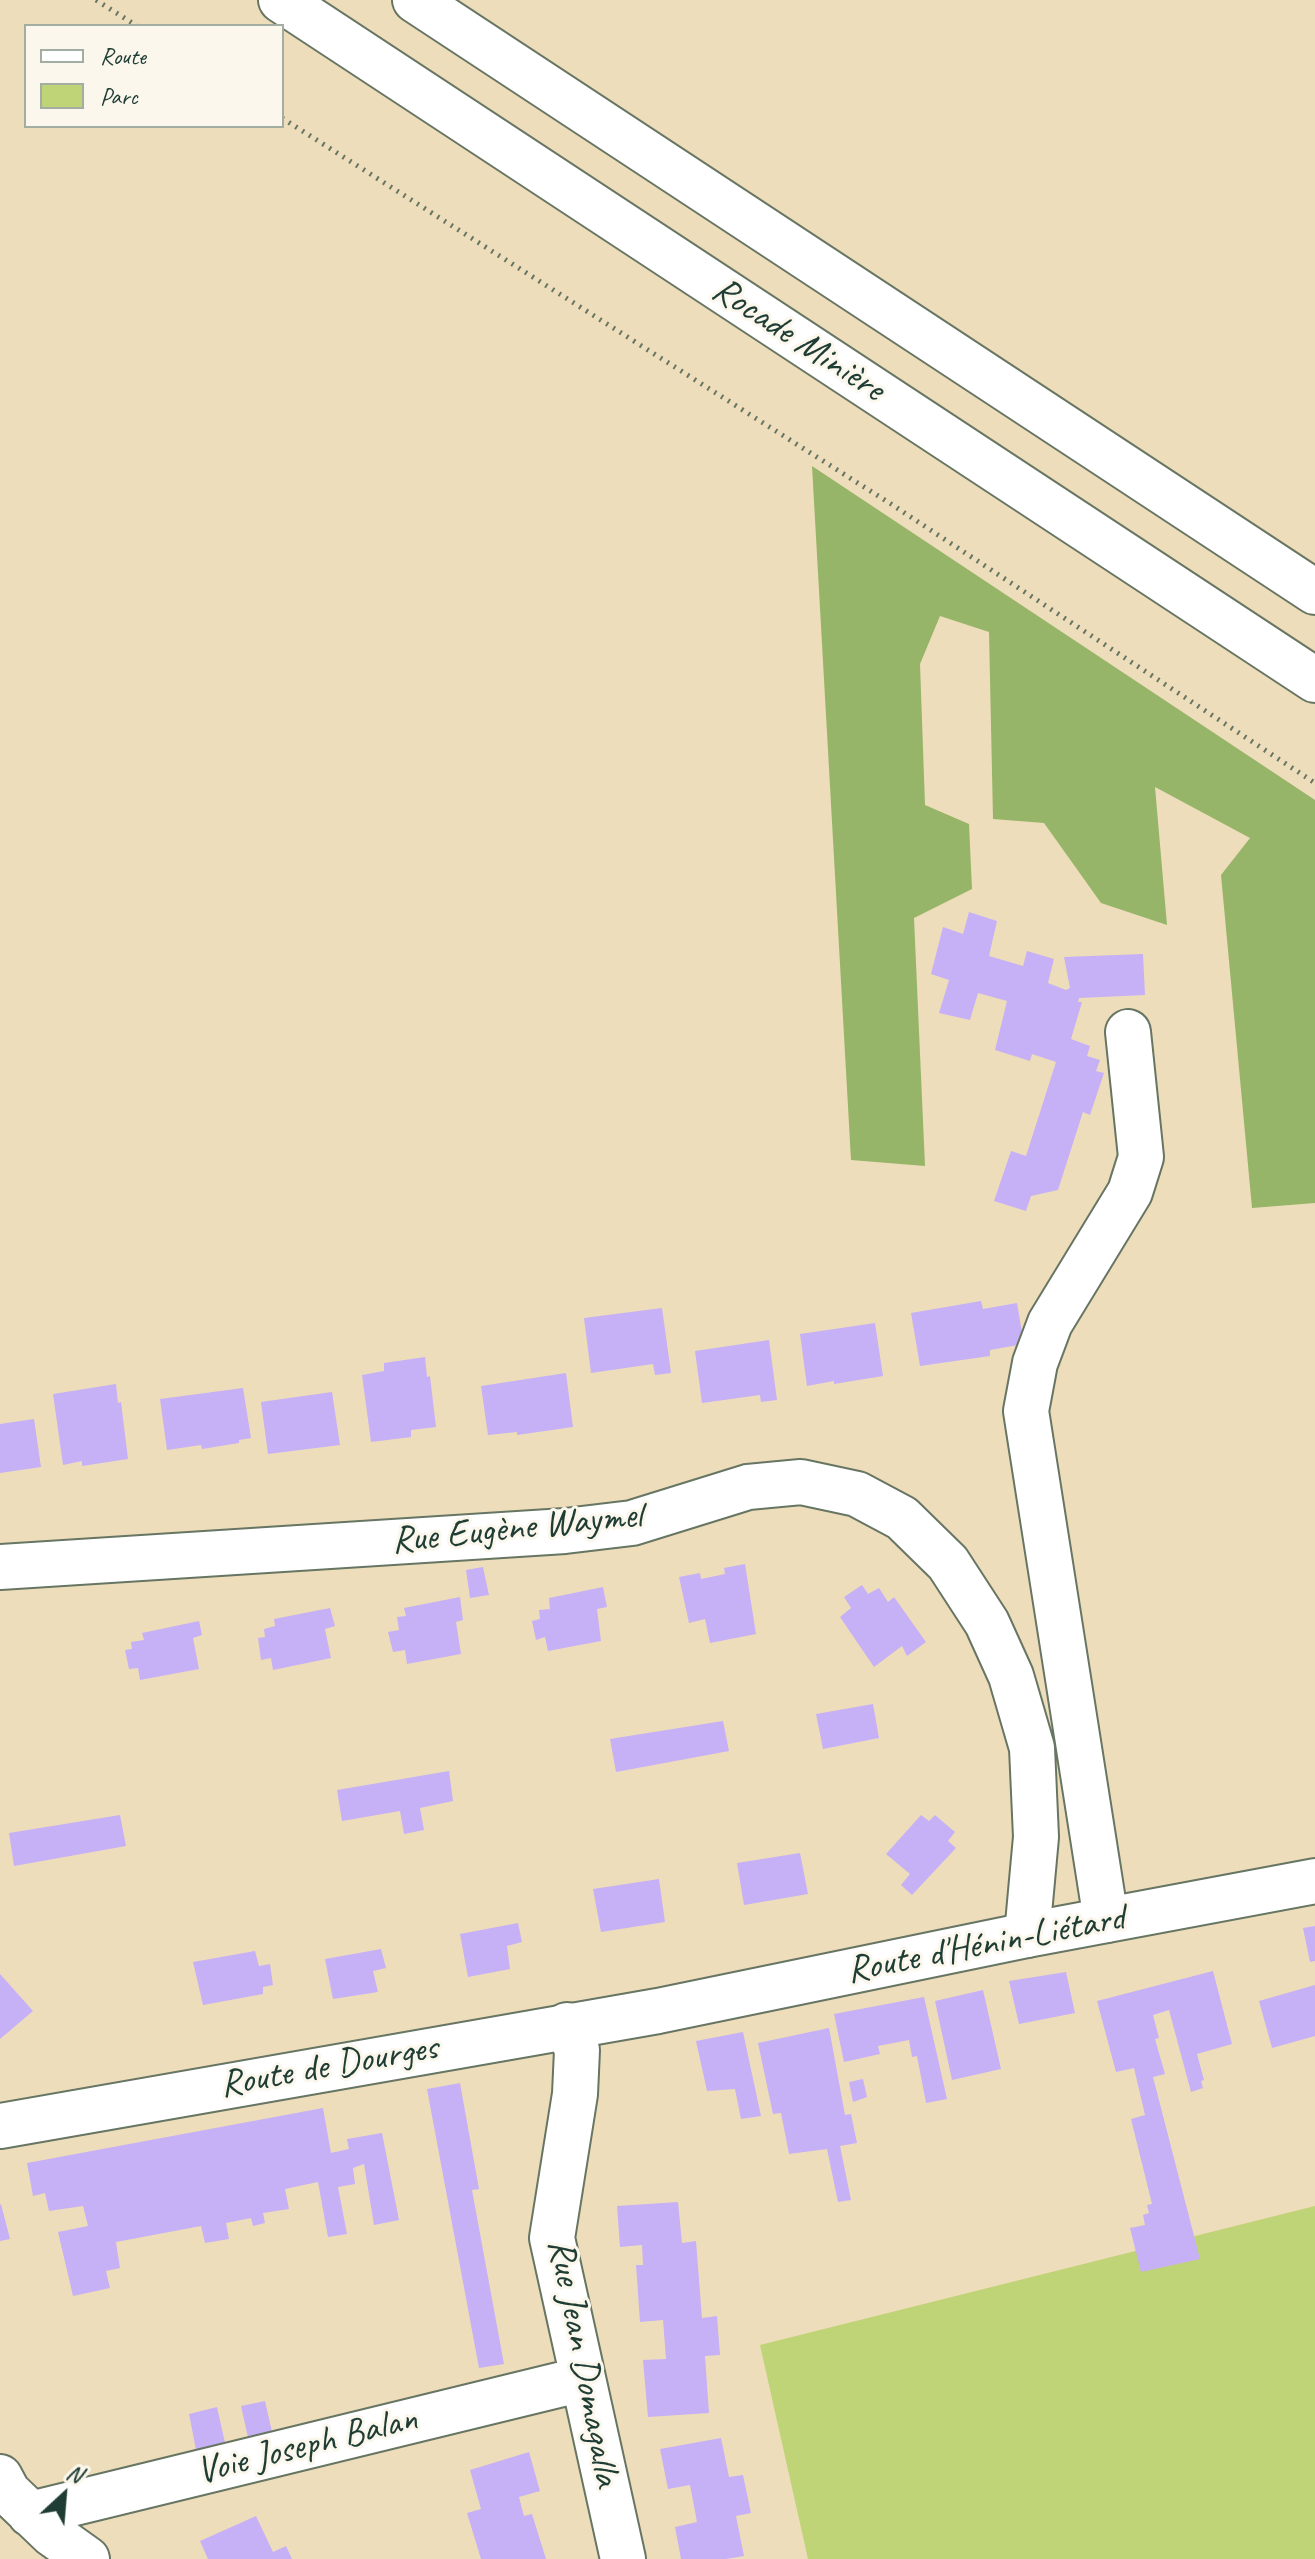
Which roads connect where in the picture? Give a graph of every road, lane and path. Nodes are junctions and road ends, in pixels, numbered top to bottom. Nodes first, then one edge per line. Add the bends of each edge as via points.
1 (96, 0) edge
2 (281, 0) edge
3 (415, 0) edge
4 (134, 24) edge
5 (284, 119) edge
6 (1315, 592) edge
7 (1315, 680) edge
8 (1315, 783) edge
9 (1128, 1032) dead end
10 (0, 1567) edge
11 (1315, 1881) edge
12 (1106, 1920) junction
13 (1027, 1935) junction
14 (658, 2011) joint
15 (567, 2025) junction
16 (0, 2126) edge
17 (583, 2379) junction
18 (0, 2477) edge
19 (30, 2514) junction
20 (87, 2559) edge
21 (623, 2559) edge

1 - 4 path
2 - 7 main road, Rocade Minière
3 - 6 main road, Rocade Minière
5 - 8 path via 891,504
9 - 12 main road via 1141,1157 1130,1192 1050,1323 1026,1411
10 - 13 main road, Rue Eugène Waymel via 565,1531 632,1523 748,1487 801,1482 857,1494 902,1518 948,1563 987,1623 1011,1676 1032,1748 1036,1837
11 - 12 main road, Route d'Hénin-Liétard
12 - 13 main road, Route d'Hénin-Liétard
13 - 14 main road, Route d'Hénin-Liétard
14 - 15 main road, Route de Dourges
15 - 16 main road, Route de Dourges
15 - 17 main road, Rue Jean Domagalla via 577,2050 575,2094 552,2238
17 - 19 main road, Voie Joseph Balan
17 - 21 main road, Rue Jean Domagalla
18 - 19 main road
19 - 20 main road

